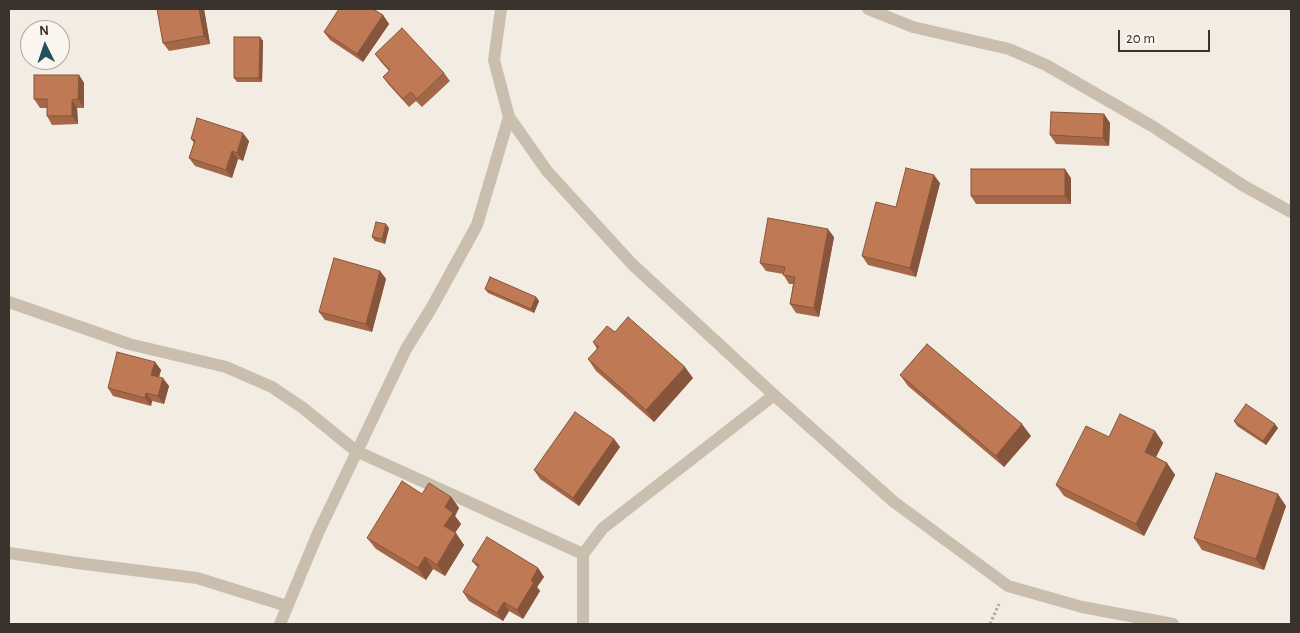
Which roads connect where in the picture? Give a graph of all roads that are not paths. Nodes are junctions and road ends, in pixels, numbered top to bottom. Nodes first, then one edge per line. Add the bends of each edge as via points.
1 (501, 9) edge
2 (868, 9) edge
3 (509, 117) junction
4 (1291, 212) edge
5 (9, 302) edge
6 (774, 395) junction
7 (356, 452) junction
8 (9, 553) edge
9 (583, 554) junction
10 (287, 606) junction
11 (280, 624) edge
12 (583, 624) edge
13 (1173, 624) edge

1 - 3 street via 494,60
2 - 4 street via 913,26 1009,50 1046,65
3 - 6 street via 547,171 632,264
3 - 7 street via 477,225 406,349
5 - 7 street via 129,344 226,367 272,387
6 - 9 street via 603,528
6 - 13 street via 894,502 1008,586 1082,607
7 - 9 street
7 - 10 street
8 - 10 street via 197,578
9 - 12 street
10 - 11 street

